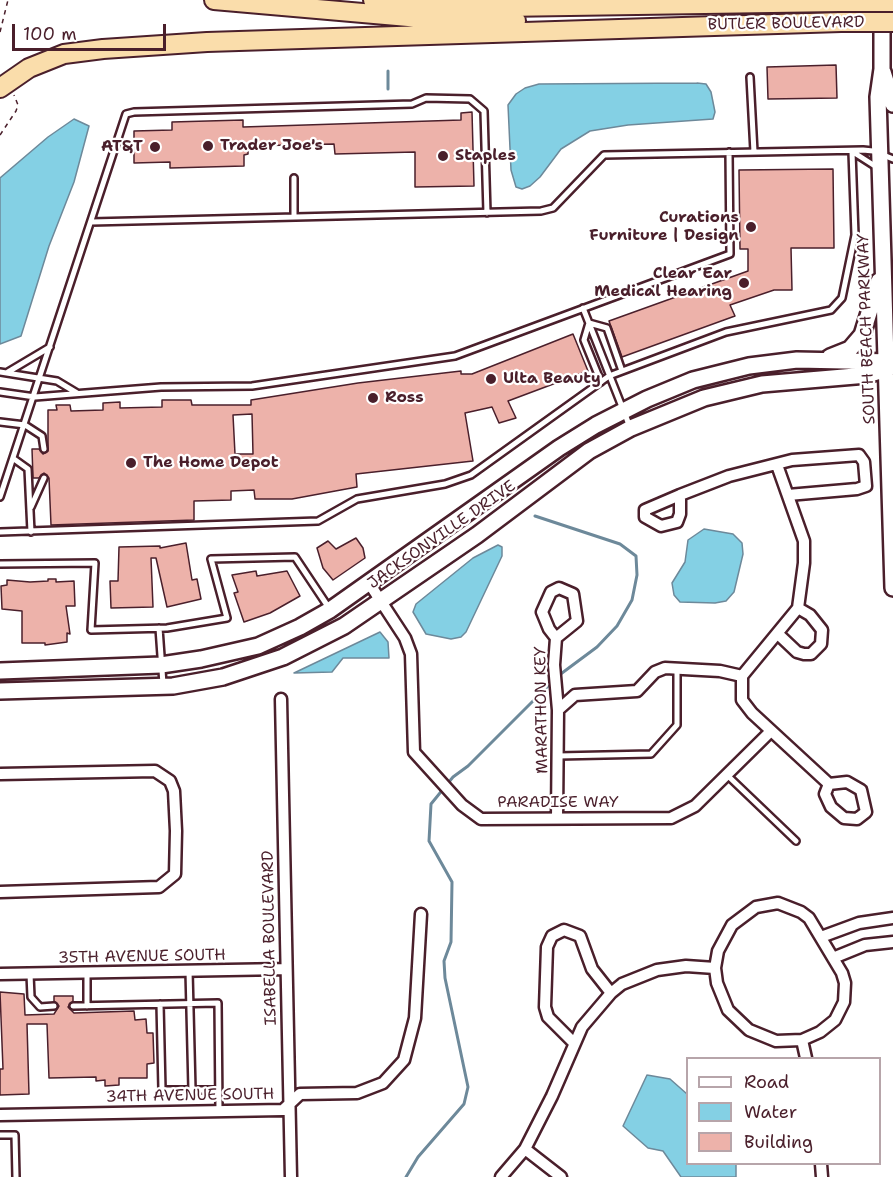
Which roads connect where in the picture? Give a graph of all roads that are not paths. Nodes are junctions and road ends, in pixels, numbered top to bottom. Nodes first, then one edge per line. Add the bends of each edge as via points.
1 (214, 0) edge
2 (373, 0) edge
3 (670, 0) edge
4 (882, 0) edge
5 (893, 2) edge
6 (748, 4) junction
7 (893, 22) edge
8 (680, 27) junction
9 (887, 69) edge
10 (750, 77) dead end
11 (4, 85) edge
12 (893, 104) edge
13 (729, 152) junction
14 (754, 152) junction
15 (852, 152) junction
16 (886, 156) edge
17 (880, 170) junction
18 (294, 178) dead end
19 (488, 213) junction
20 (294, 217) junction
21 (91, 222) junction
22 (883, 267) junction
23 (583, 308) junction
24 (589, 323) junction
25 (50, 347) junction
26 (823, 360) junction
27 (889, 365) edge
28 (622, 371) junction
29 (0, 372) edge
30 (8, 372) junction
31 (609, 376) junction
32 (41, 378) junction
33 (601, 382) junction
34 (0, 392) edge
35 (77, 393) junction
36 (35, 397) junction
37 (623, 411) junction
38 (0, 422) edge
39 (25, 425) junction
40 (630, 428) junction
41 (44, 449) dead end
42 (14, 459) junction
43 (777, 465) junction
44 (44, 478) dead end
45 (2, 482) edge
46 (680, 495) dead end
47 (788, 495) junction
48 (0, 497) edge
49 (30, 508) junction
50 (0, 532) edge
51 (31, 532) junction
52 (0, 564) edge
53 (369, 583) junction
54 (893, 588) edge
55 (380, 601) junction
56 (798, 608) junction
57 (330, 610) junction
58 (159, 628) junction
59 (778, 633) junction
60 (556, 638) dead end
61 (161, 665) junction
62 (677, 668) junction
63 (0, 671) edge
64 (742, 676) junction
65 (163, 686) junction
66 (0, 691) edge
67 (281, 699) dead end
68 (557, 706) junction
69 (771, 731) junction
70 (558, 756) junction
71 (0, 774) edge
72 (727, 775) junction
73 (829, 784) dead end
74 (557, 818) junction
75 (796, 841) dead end
76 (0, 892) edge
77 (420, 914) dead end
78 (893, 918) edge
79 (821, 937) junction
80 (893, 942) edge
81 (833, 958) junction
82 (715, 968) junction
83 (285, 969) junction
84 (189, 971) junction
85 (87, 973) junction
86 (0, 974) edge
87 (30, 974) junction
88 (611, 993) junction
89 (160, 1004) junction
90 (190, 1004) junction
91 (54, 1006) dead end
92 (73, 1006) dead end
93 (87, 1006) junction
94 (802, 1040) junction
95 (574, 1043) junction
96 (806, 1057) edge
97 (192, 1090) junction
98 (218, 1090) junction
99 (289, 1102) junction
100 (219, 1111) junction
101 (0, 1115) edge
102 (0, 1135) edge
103 (525, 1149) junction
104 (16, 1177) edge
105 (291, 1177) edge
106 (501, 1177) edge
107 (561, 1177) edge

1 - 8 highway via 420,18
2 - 6 highway via 502,7
3 - 6 highway
4 - 9 street, SOUTH BEACH PARKWAY
5 - 6 highway, BUTLER BOULEVARD, bridge
7 - 8 highway, BUTLER BOULEVARD, bridge
8 - 11 highway via 207,42 103,49 64,54 29,68
9 - 12 street, SOUTH BEACH PARKWAY
9 - 16 street, SOUTH BEACH PARKWAY via 878,97
10 - 14 lane
13 - 14 lane
13 - 19 lane via 604,155 553,208
13 - 23 lane via 730,254
14 - 15 lane
15 - 16 lane via 863,150
15 - 17 lane
15 - 28 lane via 855,235 842,298 831,310 726,332
16 - 17 street, SOUTH BEACH PARKWAY
17 - 22 street, SOUTH BEACH PARKWAY
18 - 20 lane
19 - 20 lane
19 - 21 lane via 484,111 470,99 426,98 412,104 126,114
20 - 21 lane
21 - 25 lane
22 - 26 street via 862,335 850,349
22 - 27 street, SOUTH BEACH PARKWAY
23 - 24 lane
23 - 35 lane via 455,356 252,386
24 - 28 lane via 607,328
24 - 31 lane
24 - 33 lane via 584,340
25 - 30 lane
25 - 32 lane
26 - 27 street, JACKSONVILLE DRIVE
26 - 37 street, JACKSONVILLE DRIVE via 749,366 693,380
27 - 40 street, JACKSONVILLE DRIVE via 867,375 762,384 704,398
27 - 54 street, SOUTH BEACH PARKWAY
28 - 31 lane
29 - 30 lane
30 - 32 lane
31 - 33 lane
31 - 37 lane
32 - 35 lane via 57,381
32 - 36 lane
33 - 51 lane via 471,475 445,484 357,499 318,521
34 - 36 lane
35 - 36 lane
36 - 39 lane
37 - 40 lane
37 - 53 street, JACKSONVILLE DRIVE via 559,448
38 - 39 lane
39 - 41 lane via 42,436
39 - 42 lane
40 - 55 street, JACKSONVILLE DRIVE via 589,451
42 - 45 lane
42 - 49 lane via 28,469
43 - 46 street via 729,476
43 - 47 street
43 - 47 street via 792,460 859,455 864,462 866,486
44 - 49 lane
45 - 48 lane
47 - 56 street via 805,550
49 - 51 lane
50 - 51 lane
52 - 58 lane via 95,563 91,630
53 - 55 street, PARADISE WAY
53 - 57 street, JACKSONVILLE DRIVE
55 - 65 street, JACKSONVILLE DRIVE via 344,626 283,657 223,677
55 - 74 street, PARADISE WAY via 411,654 414,752 462,805 481,819
56 - 59 street
56 - 59 street via 822,630 820,644 812,654 797,652
57 - 58 lane via 295,557 211,559 227,618
57 - 61 street, JACKSONVILLE DRIVE via 258,645
58 - 61 lane
59 - 64 street
60 - 68 street, MARATHON KEY
61 - 63 street, JACKSONVILLE DRIVE
61 - 65 lane
62 - 64 street
62 - 68 street via 655,672 638,691 575,695
62 - 70 lane via 678,725 651,754
64 - 69 street via 742,700
65 - 66 street, JACKSONVILLE DRIVE
67 - 83 street, ISABELLA BOULEVARD
68 - 70 street, MARATHON KEY
69 - 72 street, PARADISE WAY
69 - 73 street
70 - 74 street, MARATHON KEY
71 - 76 street via 155,771 170,781 174,791 176,831 175,874 159,887
72 - 74 street, PARADISE WAY via 695,806 671,818
72 - 75 lane
77 - 99 street, 34TH AVENUE SOUTH via 416,1018 404,1060 383,1083 357,1093 300,1094
78 - 79 street via 859,922
79 - 81 street
79 - 82 street via 801,912 778,903 756,907 726,933
80 - 81 street via 865,945
81 - 94 street via 845,983 840,1012 828,1027
82 - 88 street via 657,970 622,984
82 - 94 street via 723,1001 741,1025 767,1038
83 - 84 street, 35TH AVENUE SOUTH
83 - 99 street, ISABELLA BOULEVARD
84 - 85 street, 35TH AVENUE SOUTH
84 - 90 lane
85 - 87 street, 35TH AVENUE SOUTH
85 - 93 lane
86 - 87 street, 35TH AVENUE SOUTH
87 - 91 lane via 31,997 40,1007
88 - 95 street via 582,1027
88 - 95 street via 592,969 580,936 564,930 552,936 547,947 544,1007 548,1017
89 - 90 lane
89 - 93 lane
89 - 97 lane via 162,1090
90 - 97 lane
90 - 98 lane via 218,1003
92 - 93 lane
94 - 96 street
95 - 103 street
97 - 98 lane
98 - 100 lane
99 - 100 street, 34TH AVENUE SOUTH via 283,1110
99 - 105 street, ISABELLA BOULEVARD
100 - 101 street, 34TH AVENUE SOUTH
102 - 104 lane via 15,1135
103 - 106 street
103 - 107 street

